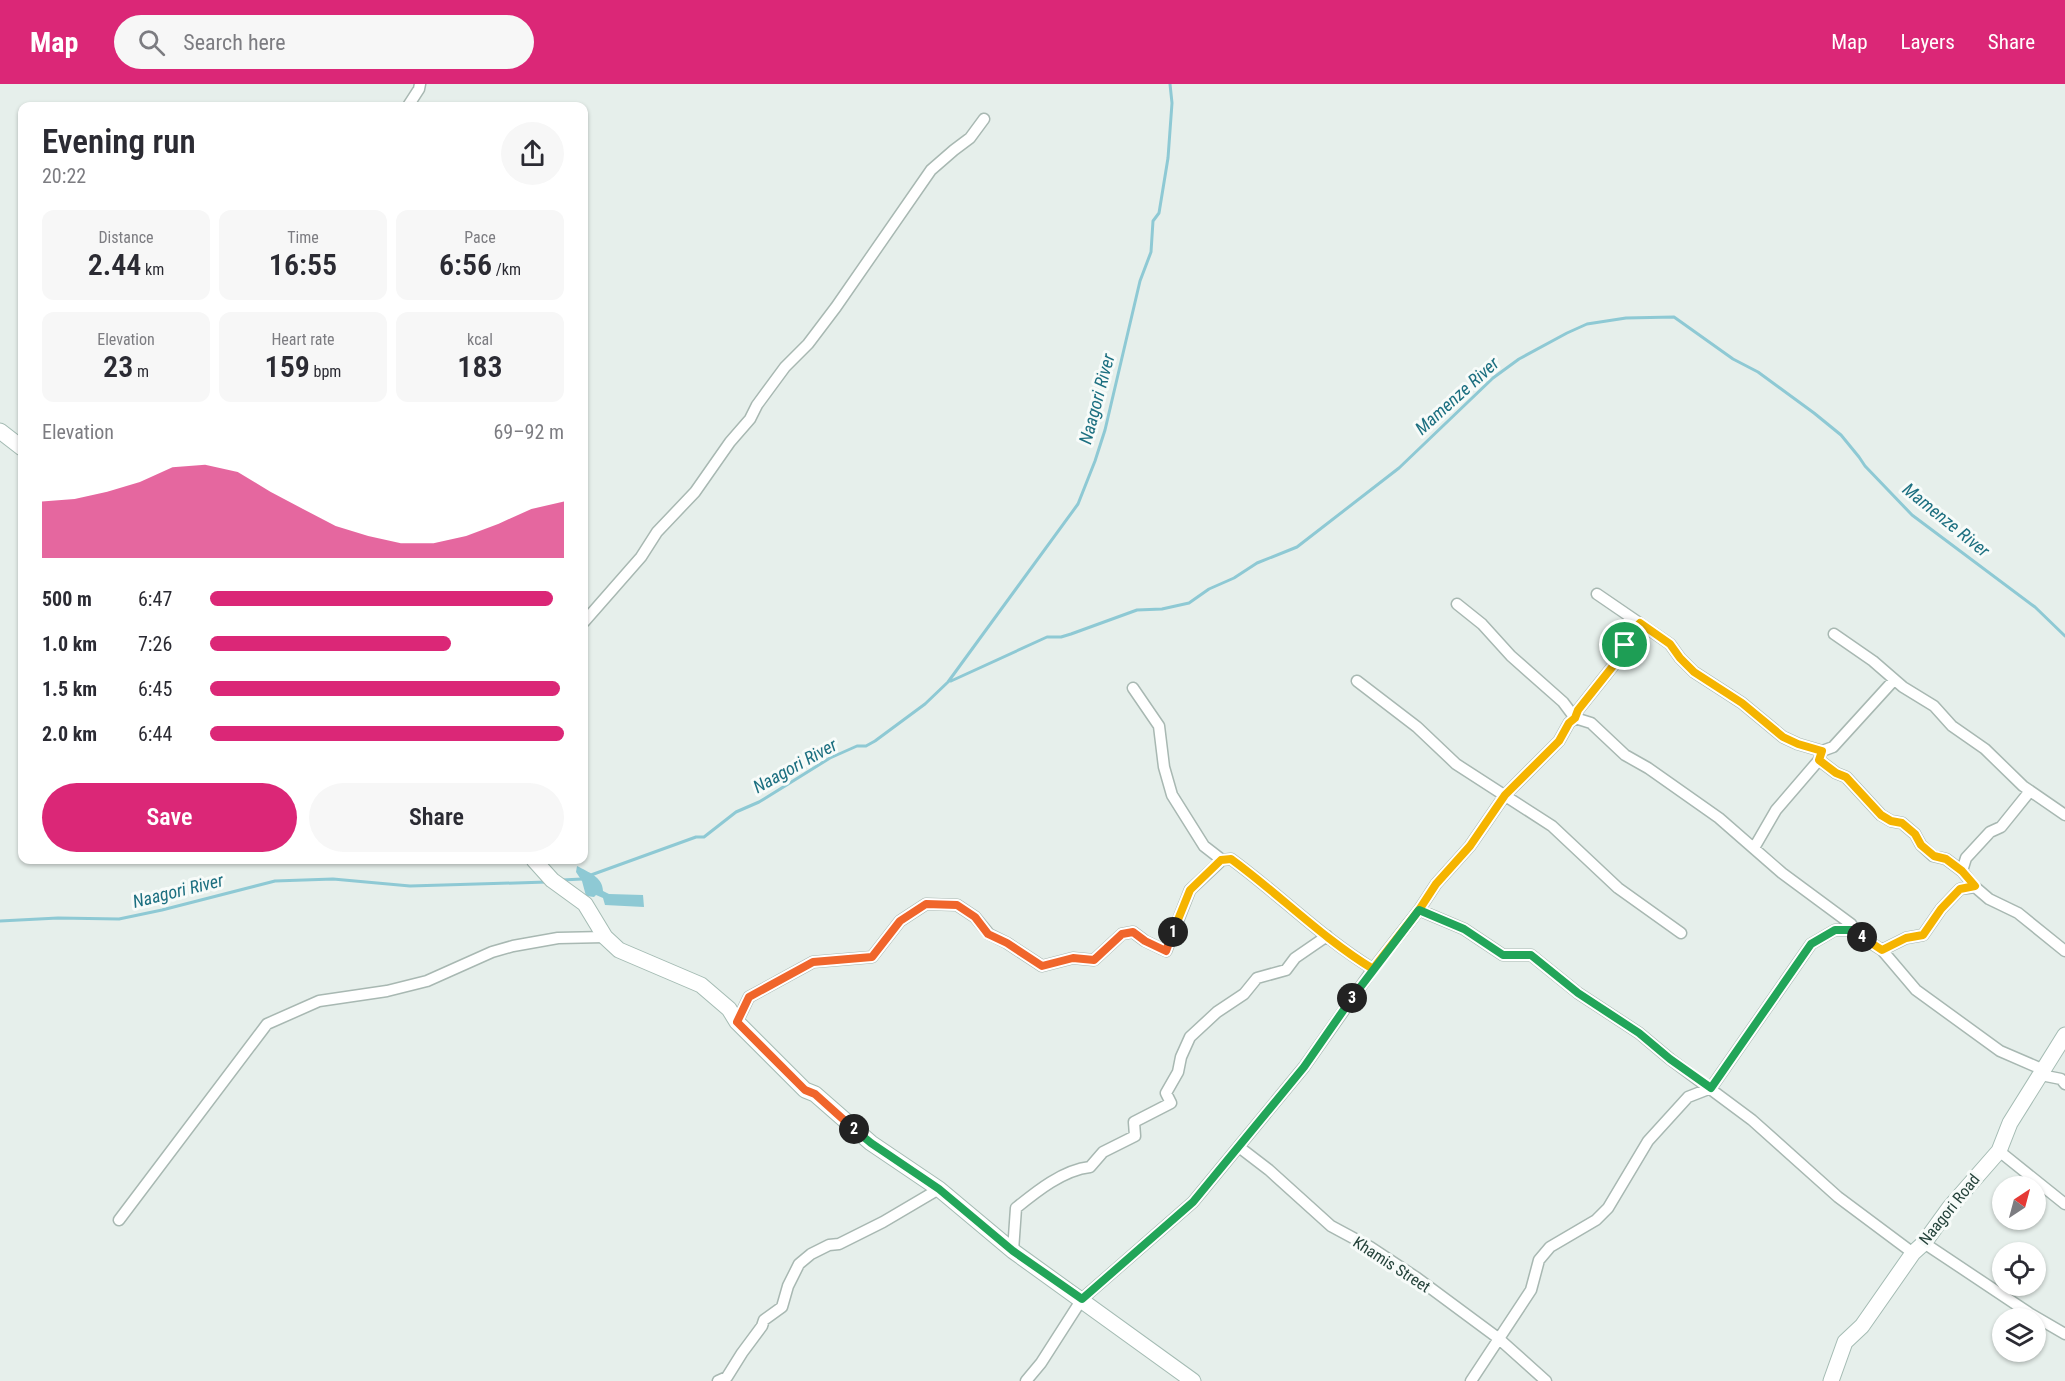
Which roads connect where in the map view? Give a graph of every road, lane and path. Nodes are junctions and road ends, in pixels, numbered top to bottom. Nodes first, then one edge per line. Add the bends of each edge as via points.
1 (420, 84) edge
2 (411, 102) edge
3 (984, 119) dead end
4 (0, 431) edge
5 (18, 445) edge
6 (1598, 594) dead end
7 (1457, 604) dead end
8 (588, 617) edge
9 (1640, 623) junction
10 (1834, 634) dead end
11 (1894, 680) junction
12 (1357, 681) dead end
13 (1133, 688) dead end
14 (1575, 718) junction
15 (1820, 755) junction
16 (2030, 790) junction
17 (1505, 795) junction
18 (2065, 815) edge
19 (1754, 848) junction
20 (1221, 860) junction
21 (538, 864) edge
22 (1962, 871) junction
23 (1975, 886) junction
24 (1419, 910) junction
25 (1856, 930) junction
26 (1681, 933) dead end
27 (1327, 936) junction
28 (604, 938) junction
29 (1882, 950) junction
30 (2065, 951) edge
31 (1373, 969) junction
32 (737, 1022) junction
33 (2065, 1035) edge
34 (2042, 1073) junction
35 (2065, 1084) edge
36 (1711, 1088) junction
37 (1239, 1147) junction
38 (1999, 1151) junction
39 (939, 1189) junction
40 (2065, 1204) edge
41 (119, 1220) dead end
42 (1918, 1248) junction
43 (1013, 1251) junction
44 (1082, 1299) junction
45 (2065, 1334) edge
46 (1498, 1338) junction
47 (718, 1381) edge
48 (1026, 1381) edge
49 (1193, 1381) edge
50 (1471, 1381) edge
51 (1546, 1381) edge
52 (1831, 1381) edge

1 - 2 street
3 - 8 street via 970,138 932,171 836,307 808,344 784,367 695,492
4 - 5 street
6 - 9 street
7 - 14 street via 1563,702
9 - 14 street
9 - 15 street via 1670,644 1694,672 1742,703 1783,737
10 - 11 street
11 - 15 street via 1833,747
11 - 16 street via 1934,706 1952,726 1985,749
12 - 17 street via 1456,765
13 - 20 street via 1159,726 1172,795 1204,846
14 - 17 street via 1559,741
14 - 19 street via 1591,723 1625,755 1687,794
15 - 19 street via 1776,810
15 - 22 street via 1881,815 1902,823 1934,856 1946,859
16 - 18 street
16 - 22 street via 2001,827 1990,832 1966,858
17 - 24 street
17 - 26 street via 1552,826 1618,888
19 - 25 street
20 - 27 street via 1231,859
20 - 32 street via 1190,890 1166,951 1133,932 1122,934 1094,960 1073,958 1042,966 988,934 975,917 957,905 926,904 900,921 872,957 813,962 749,997
21 - 28 street via 585,904
22 - 23 street
23 - 29 street via 1960,889 1923,935 1906,938
23 - 30 street
24 - 31 street
24 - 36 street via 1464,929 1503,955 1531,955
25 - 29 street
25 - 36 street via 1835,930 1811,944
27 - 31 street
27 - 43 street via 1295,958 1286,970 1257,978 1244,994 1190,1037 1166,1092 1171,1103 1134,1122 1135,1136 1102,1152 1090,1167 1075,1169 1016,1208
28 - 32 street via 619,950 701,985 729,1009
28 - 41 street via 558,938 513,946 427,981 320,1000 267,1024
29 - 34 street via 1916,990 2000,1051
31 - 37 street via 1304,1067
32 - 39 street via 805,1090 815,1094 871,1143
33 - 34 street, Naagori Road
34 - 35 street
34 - 38 street, Naagori Road via 2010,1123
36 - 42 street via 1838,1197
36 - 46 street via 1688,1097 1648,1142 1608,1208 1596,1220 1550,1247 1539,1260 1531,1290
37 - 44 street via 1193,1202
37 - 46 street, Khamis Street via 1331,1226 1407,1272
38 - 40 street
38 - 42 street, Naagori Road
39 - 43 street
39 - 47 street via 883,1222 811,1254 799,1264 782,1307 764,1320 727,1377
42 - 45 street
42 - 52 street, Naagori Road via 1862,1326 1845,1342
43 - 44 street
44 - 48 street
44 - 49 street
46 - 50 street
46 - 51 street, Khamis Street

